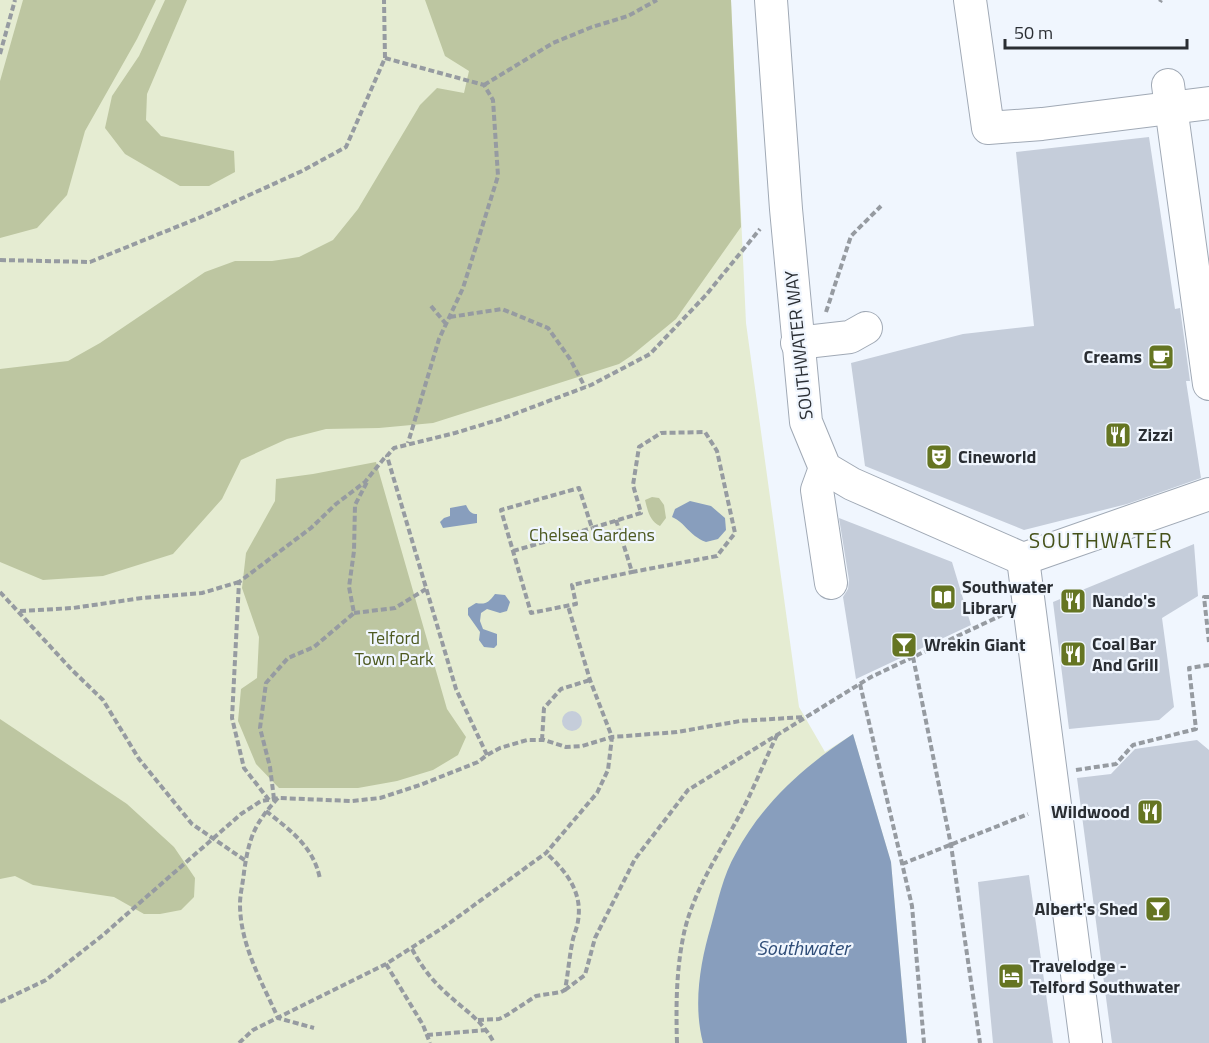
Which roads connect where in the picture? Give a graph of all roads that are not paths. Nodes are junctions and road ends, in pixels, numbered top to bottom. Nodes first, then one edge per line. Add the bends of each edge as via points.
1 (771, 0) edge
2 (970, 0) edge
3 (1170, 97) junction
4 (1209, 103) edge
5 (866, 328) dead end
6 (816, 341) junction
7 (1209, 384) edge
8 (825, 468) junction
9 (1209, 494) edge
10 (1023, 560) junction
11 (831, 583) dead end
12 (1086, 1043) edge

1 - 6 street, SOUTHWATER WAY
2 - 3 street via 988,128 1042,124
3 - 4 street
3 - 7 street
5 - 6 street via 850,337
6 - 8 street, SOUTHWATER WAY via 806,422
8 - 10 street via 852,484
8 - 11 street via 817,490
9 - 10 street
10 - 12 street

